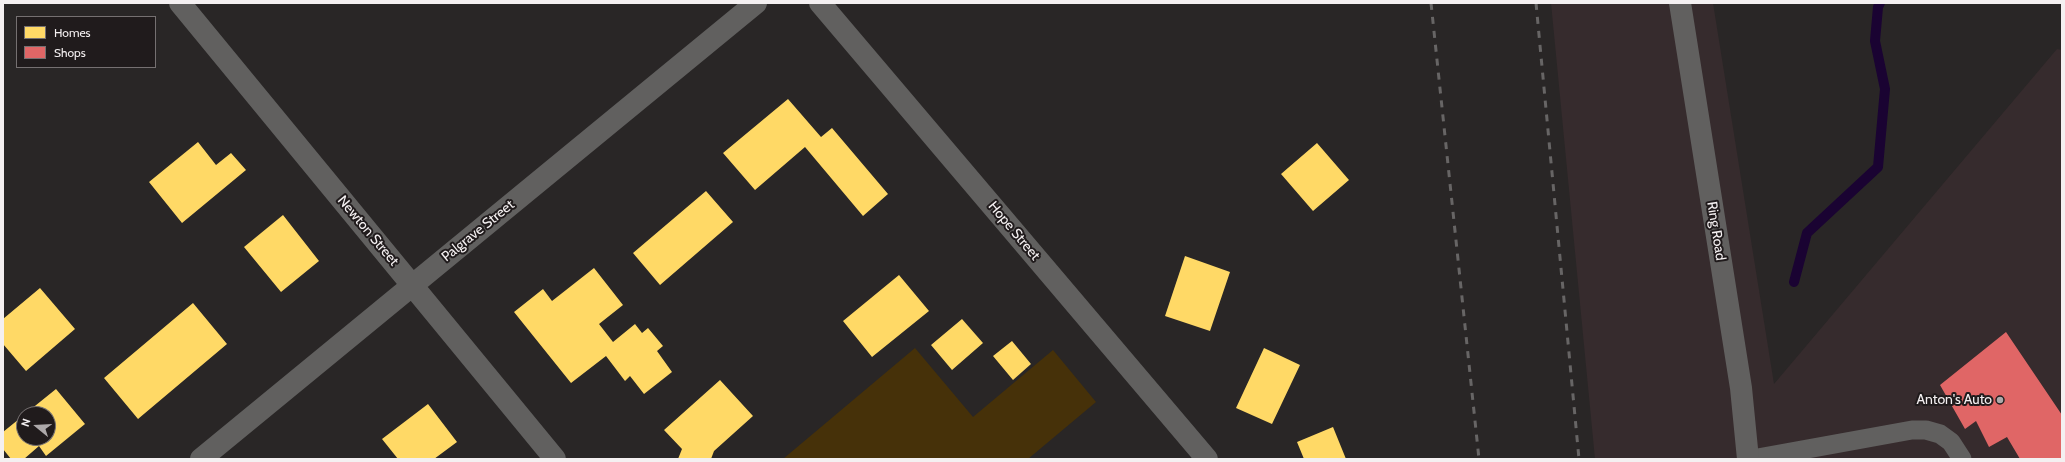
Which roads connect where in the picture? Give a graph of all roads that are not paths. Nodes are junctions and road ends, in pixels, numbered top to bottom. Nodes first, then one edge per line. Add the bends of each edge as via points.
1 (180, 3) edge
2 (756, 3) edge
3 (820, 3) edge
4 (1680, 3) edge
5 (412, 285) junction
6 (201, 459) edge
7 (555, 459) edge
8 (1207, 459) edge
9 (1748, 459) edge
10 (1752, 459) edge
11 (1962, 459) edge

1 - 5 street, Newton Street
2 - 5 street, Palgrave Street
3 - 8 street, Hope Street
4 - 9 street, Ring Road via 1741,388
5 - 6 street, Palgrave Street
5 - 7 street, Newton Street
10 - 11 lane via 1919,430 1940,434 1952,442

